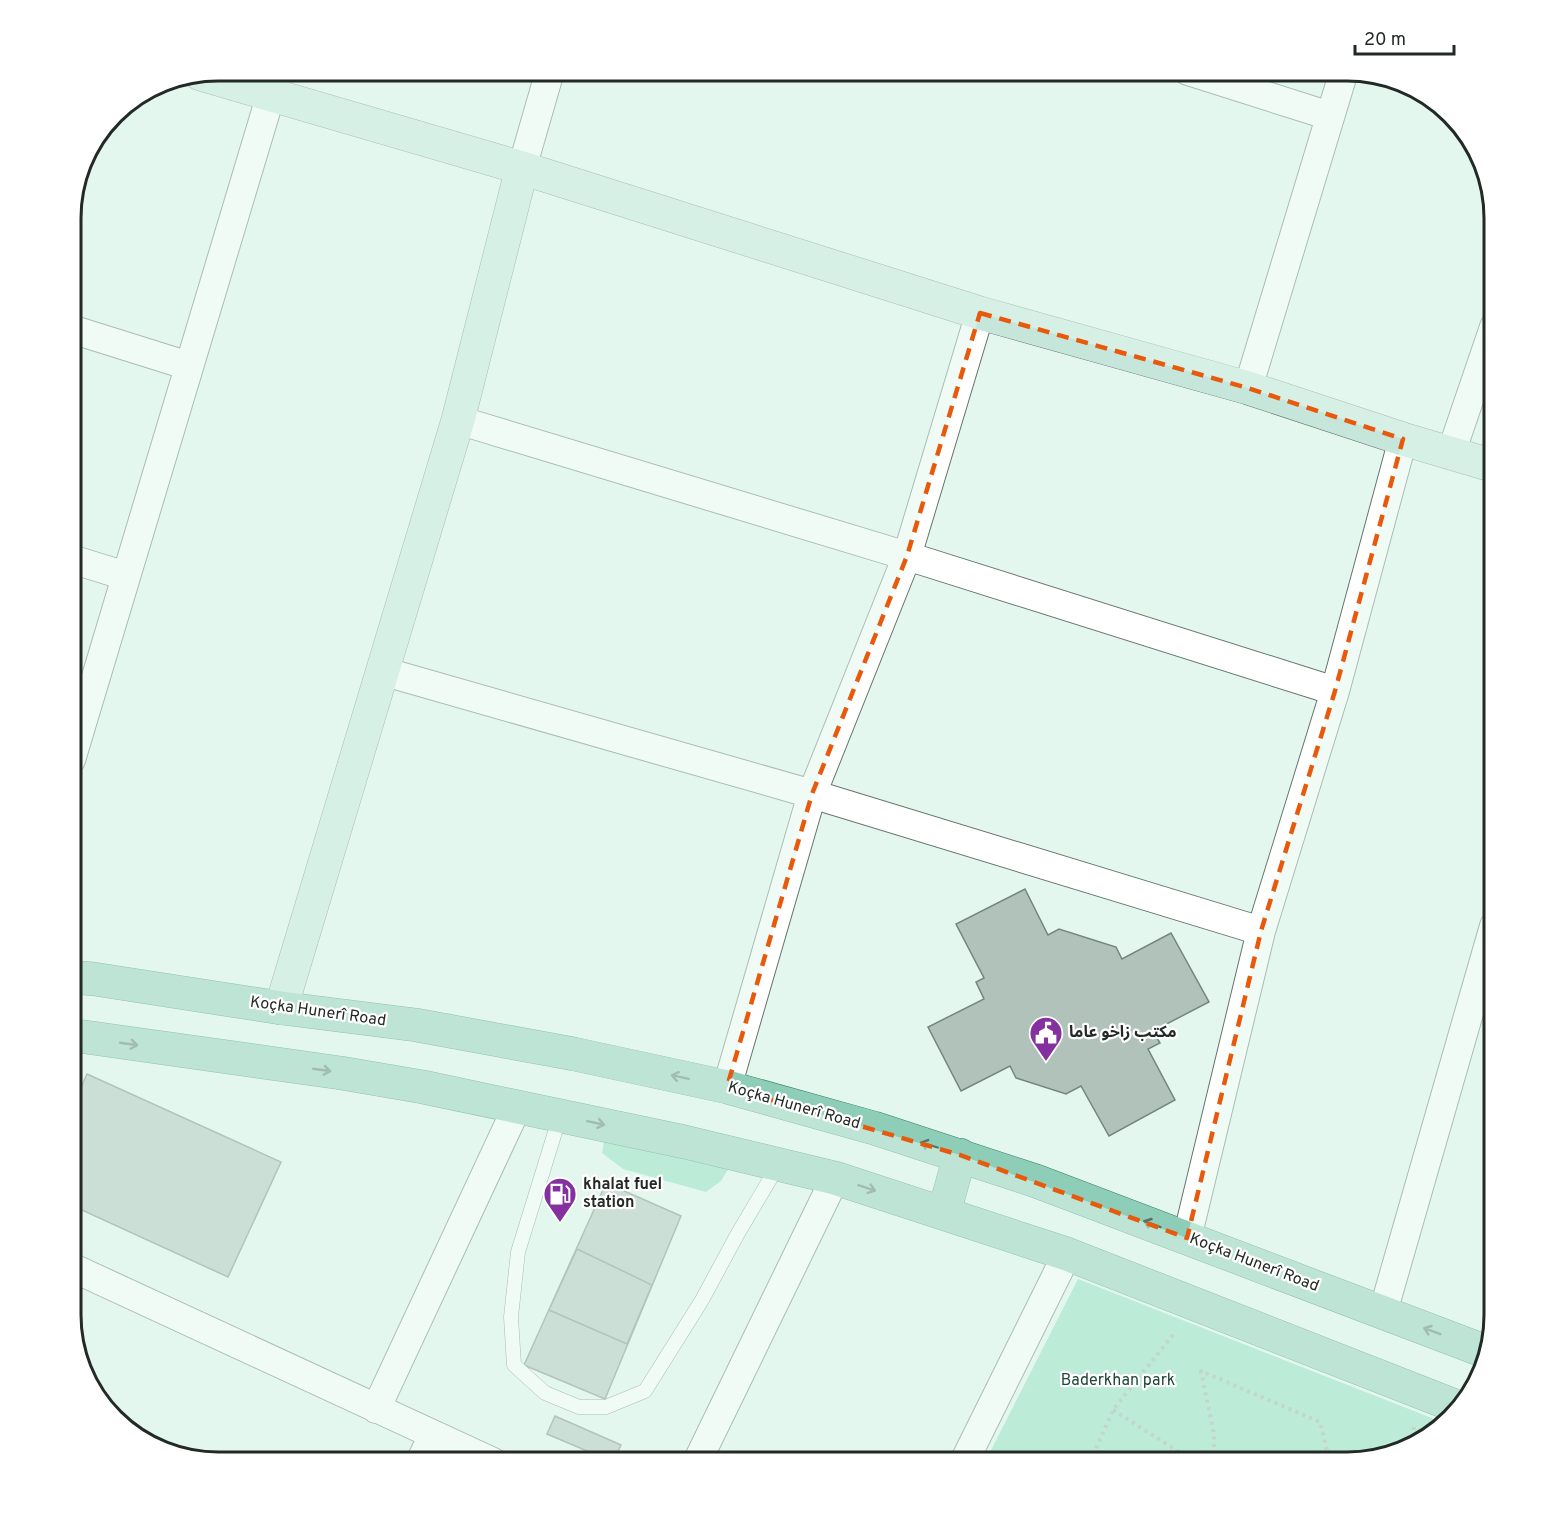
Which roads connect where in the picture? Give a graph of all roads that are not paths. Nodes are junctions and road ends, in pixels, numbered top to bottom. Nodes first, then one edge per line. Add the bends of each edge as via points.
1 (258, 81) edge
2 (547, 81) edge
3 (1220, 81) edge
4 (1341, 81) edge
5 (274, 83) edge
6 (1330, 116) junction
7 (522, 168) junction
8 (980, 313) junction
9 (81, 331) edge
10 (1484, 356) edge
11 (189, 366) junction
12 (1248, 388) junction
13 (458, 420) junction
14 (1403, 439) junction
15 (1451, 453) junction
16 (1484, 463) edge
17 (907, 556) junction
18 (81, 563) edge
19 (126, 576) junction
20 (382, 671) junction
21 (1335, 691) junction
22 (81, 727) edge
23 (812, 794) junction
24 (1261, 931) junction
25 (1484, 961) edge
26 (81, 978) edge
27 (281, 1008) junction
28 (81, 1036) edge
29 (727, 1087) junction
30 (517, 1107) junction
31 (560, 1116) junction
32 (960, 1155) junction
33 (778, 1164) junction
34 (835, 1178) junction
35 (944, 1213) junction
36 (1187, 1238) junction
37 (1067, 1254) junction
38 (81, 1272) edge
39 (1383, 1312) junction
40 (1479, 1349) edge
41 (1451, 1404) edge
42 (376, 1408) junction
43 (433, 1435) junction
44 (425, 1452) edge
45 (471, 1452) edge
46 (702, 1452) edge
47 (969, 1452) edge

1 - 5 street
2 - 7 street
3 - 6 street
4 - 6 street
5 - 7 street
5 - 11 street
6 - 12 street
7 - 8 street
7 - 13 street
8 - 12 street
8 - 17 street
9 - 11 street
10 - 15 street
11 - 19 street
12 - 14 street
13 - 17 street
13 - 20 street
14 - 15 street
14 - 21 street
15 - 16 street
17 - 21 street
17 - 23 street
18 - 19 street
19 - 22 street
20 - 23 street
20 - 27 street
21 - 24 street
23 - 24 street
23 - 29 street
24 - 36 street
25 - 39 street
26 - 27 main road, Koçka Hunerî Road
29 -> 27 main road, Koçka Hunerî Road via 416,1025
28 -> 30 main road via 341,1073
32 -> 29 main road, Koçka Hunerî Road
30 - 31 main road
30 - 42 street
31 -> 33 main road
31 - 33 lane via 518,1252 511,1327 514,1365 545,1393 579,1407 606,1407 645,1390 702,1300
32 - 35 main road
36 -> 32 main road, Koçka Hunerî Road
33 - 34 main road
34 -> 35 main road
34 - 46 street
35 - 37 main road
36 - 39 main road, Koçka Hunerî Road
37 - 41 main road
37 - 47 street
38 - 42 street
40 -> 39 main road, Koçka Hunerî Road
42 - 43 street
43 - 44 street
43 - 45 street

